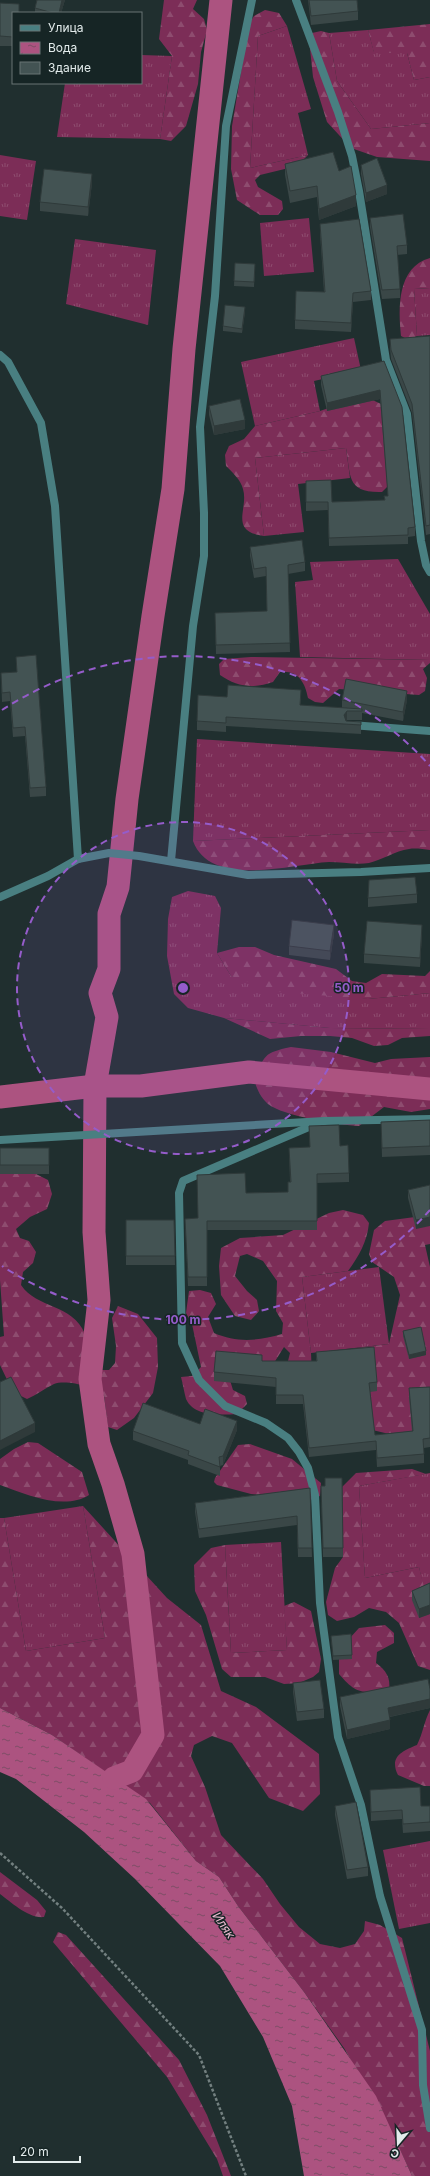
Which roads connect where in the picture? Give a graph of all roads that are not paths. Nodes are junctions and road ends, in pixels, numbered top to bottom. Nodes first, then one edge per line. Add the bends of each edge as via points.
1 (252, 0) edge
2 (296, 0) edge
3 (0, 355) edge
4 (430, 572) edge
5 (349, 725) edge
6 (430, 731) edge
7 (78, 859) junction
8 (171, 861) junction
9 (430, 868) edge
10 (0, 897) edge
11 (430, 1119) edge
12 (324, 1121) junction
13 (0, 1140) edge
14 (430, 2128) edge

1 - 8 street via 226,126 215,296 200,427 204,556 193,626
2 - 4 street via 352,156 386,360 407,414 421,541
3 - 7 street via 8,362 41,423 55,506
5 - 6 street
7 - 8 street via 109,853
7 - 10 street via 41,880
8 - 9 street via 248,875
11 - 12 street
12 - 13 street
12 - 14 street via 183,1182 179,1193 182,1343 198,1380 225,1406 266,1423 288,1438 308,1468 315,1496 320,1603 338,1737 361,1805 380,1896 422,2030 423,2085

